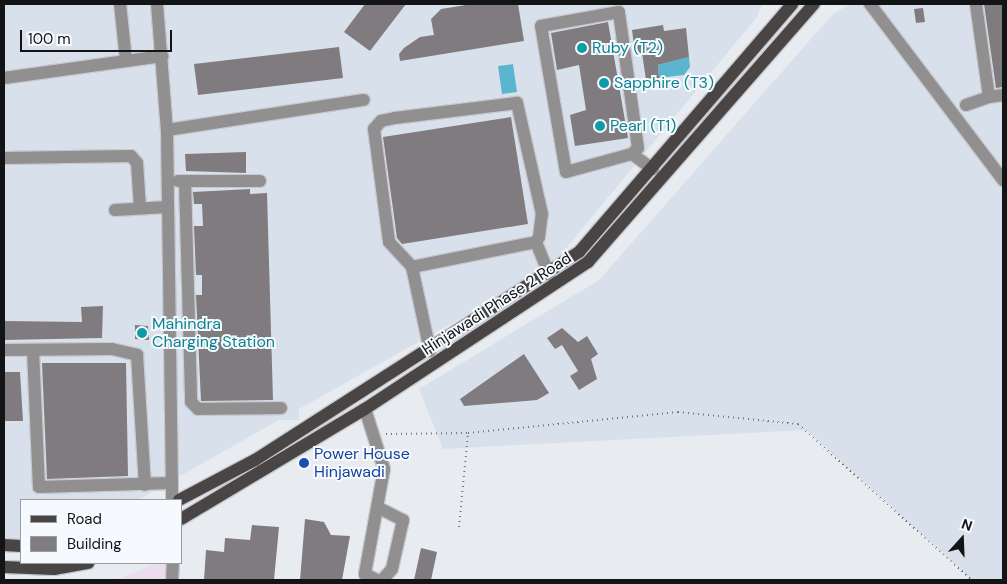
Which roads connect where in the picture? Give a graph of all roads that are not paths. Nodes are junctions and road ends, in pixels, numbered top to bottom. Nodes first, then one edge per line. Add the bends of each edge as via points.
1 (120, 4) edge
2 (157, 4) edge
3 (792, 4) edge
4 (814, 4) edge
5 (870, 4) edge
6 (976, 4) edge
7 (162, 56) junction
8 (126, 60) junction
9 (4, 78) edge
10 (1003, 95) edge
11 (989, 97) junction
12 (364, 100) dead end
13 (966, 105) dead end
14 (167, 130) junction
15 (632, 154) junction
16 (4, 158) edge
17 (653, 168) junction
18 (1003, 180) edge
19 (168, 181) junction
20 (185, 181) junction
21 (260, 181) dead end
22 (168, 207) junction
23 (140, 208) junction
24 (115, 210) dead end
25 (536, 242) junction
26 (187, 258) junction
27 (167, 259) junction
28 (412, 267) junction
29 (552, 273) junction
30 (563, 282) junction
31 (187, 296) junction
32 (168, 298) junction
33 (188, 344) junction
34 (168, 346) junction
35 (4, 350) edge
36 (33, 350) junction
37 (430, 351) junction
38 (280, 408) dead end
39 (365, 409) junction
40 (170, 483) junction
41 (145, 485) junction
42 (172, 499) edge
43 (181, 499) edge
44 (379, 508) junction
45 (182, 518) edge
46 (4, 545) edge
47 (20, 546) edge
48 (82, 564) edge
49 (173, 564) edge
50 (4, 567) edge
51 (370, 579) edge
52 (172, 580) edge
53 (382, 580) edge

1 - 8 street
2 - 7 street
3 - 17 main road, Hinjawadi Phase 2 Road
4 - 30 main road, Hinjawadi Phase 2 Road via 609,241
5 - 18 street
6 - 11 street
7 - 8 street
7 - 14 street
8 - 9 street
10 - 11 street
11 - 13 street
12 - 14 street
14 - 19 street
15 - 15 street via 566,172 540,26 619,12 638,148
15 - 17 street
16 - 23 street via 131,156 138,163
17 - 29 main road, Hinjawadi Phase 2 Road via 599,232
19 - 20 street
19 - 22 street
20 - 21 street
20 - 26 street
22 - 23 street
22 - 27 street
23 - 24 street
25 - 28 street
25 - 28 street via 542,214 517,103 381,121 372,134 389,242
25 - 29 street
26 - 27 street
26 - 31 street
27 - 32 street
28 - 37 street
29 - 30 main road
29 - 37 main road, Hinjawadi Phase 2 Road
30 - 39 main road, Hinjawadi Phase 2 Road
31 - 32 street
31 - 33 street
32 - 34 street
33 - 34 street
33 - 38 street via 195,408
34 - 40 street
35 - 36 street
36 - 41 street via 112,349 137,355
36 - 41 street via 40,487
37 - 43 main road, Hinjawadi Phase 2 Road via 255,460
39 - 44 street via 384,469
39 - 45 main road, Hinjawadi Phase 2 Road
40 - 41 street
40 - 42 street
44 - 51 street
44 - 53 street via 403,520 392,568
46 - 47 main road
48 - 50 main road via 54,569
49 - 52 street

